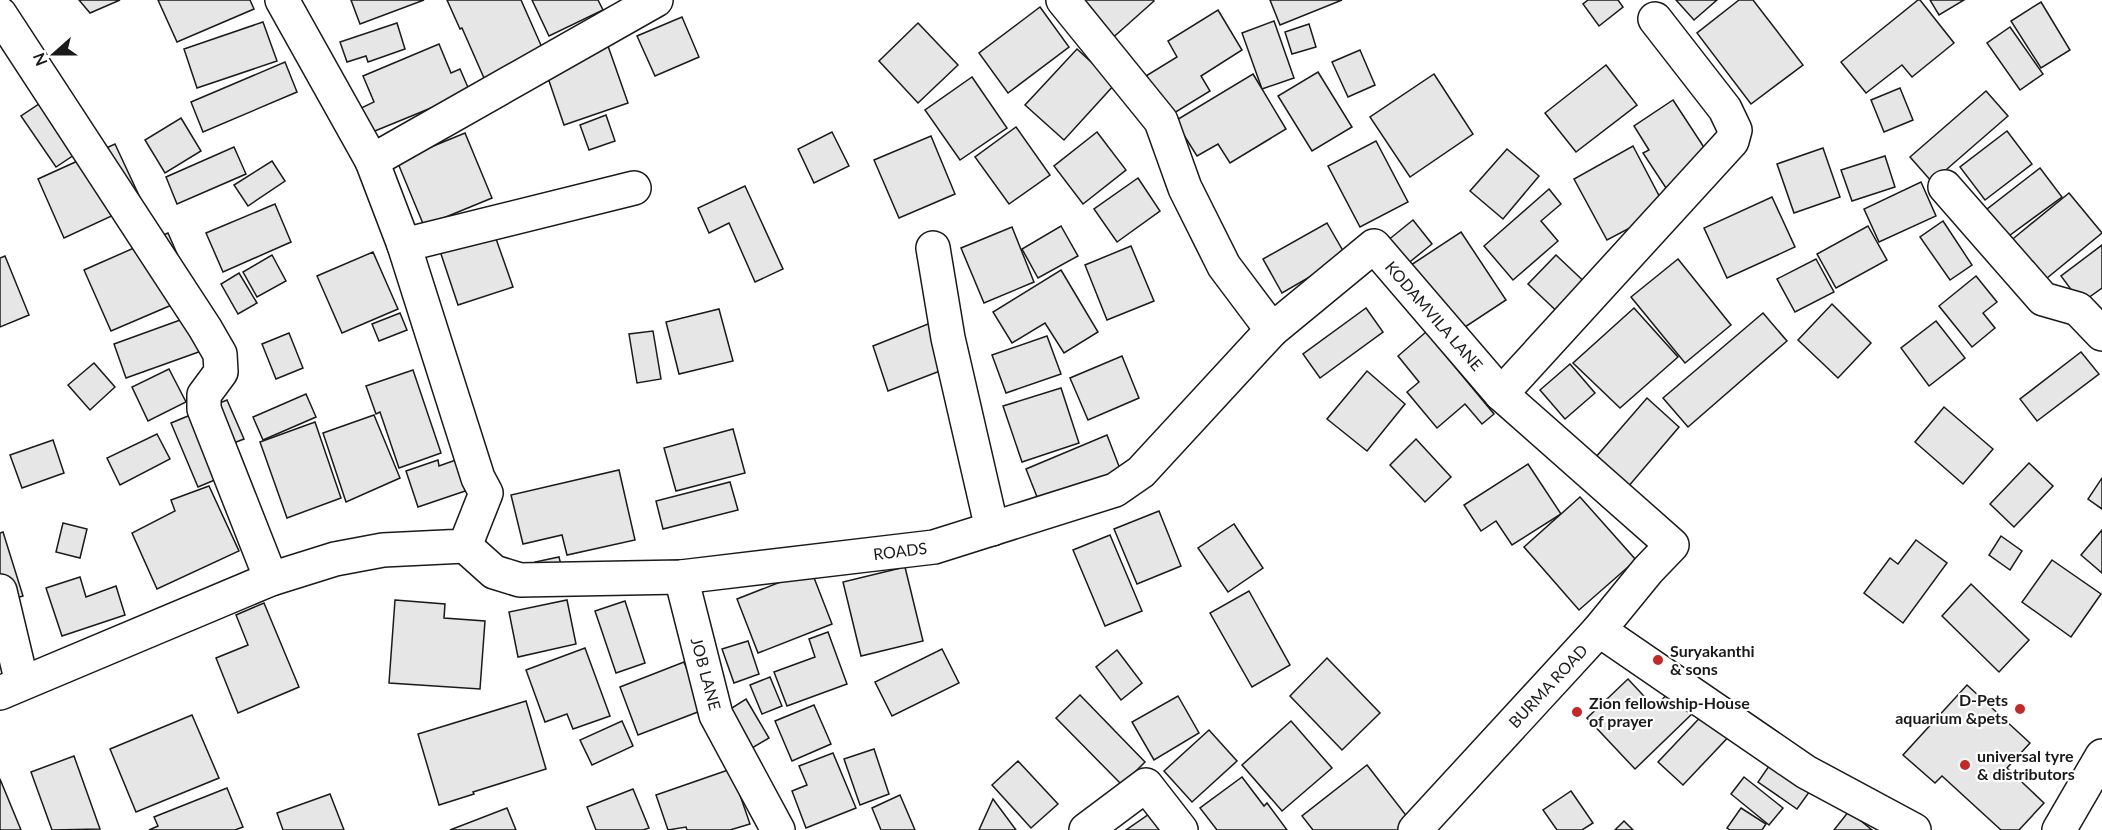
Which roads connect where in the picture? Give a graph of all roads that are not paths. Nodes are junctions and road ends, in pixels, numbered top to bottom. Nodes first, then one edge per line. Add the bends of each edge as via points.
1 (282, 0) edge
2 (656, 0) edge
3 (1063, 0) edge
4 (0, 14) edge
5 (1655, 19) dead end
6 (372, 161) junction
7 (1945, 187) dead end
8 (634, 188) dead end
9 (404, 245) junction
10 (933, 248) dead end
11 (1272, 330) junction
12 (2102, 334) edge
13 (1501, 394) junction
14 (992, 529) junction
15 (465, 546) junction
16 (681, 577) junction
17 (271, 579) junction
18 (0, 591) edge
19 (1599, 630) junction
20 (11, 688) edge
21 (2102, 756) edge
22 (778, 830) edge
23 (1086, 830) edge
24 (1181, 830) edge
25 (1415, 830) edge
26 (1914, 830) edge
27 (2059, 830) edge

1 - 6 street
2 - 6 street
3 - 11 street via 1161,121 1185,188 1224,266
4 - 17 street via 220,354 221,372 204,395 204,409
5 - 13 street via 1725,109 1735,130 1732,141
6 - 9 street
7 - 12 street via 2043,299 2078,309
8 - 9 street
9 - 15 street via 486,493
10 - 14 street via 948,338
11 - 13 street, KODAMVILA LANE via 1374,246
11 - 14 street, ROADS via 1141,472 1115,490
13 - 19 street, KODAMVILA LANE via 1672,545
14 - 16 street, ROADS via 934,547
15 - 16 street, ROADS via 494,572 520,580
15 - 17 street via 383,550 335,559
16 - 22 street, JOB LANE via 716,715
17 - 20 street
18 - 20 street
19 - 25 street, BURMA ROAD
19 - 26 street, BURMA ROAD via 1806,772
21 - 27 street
23 - 24 street via 1146,785

